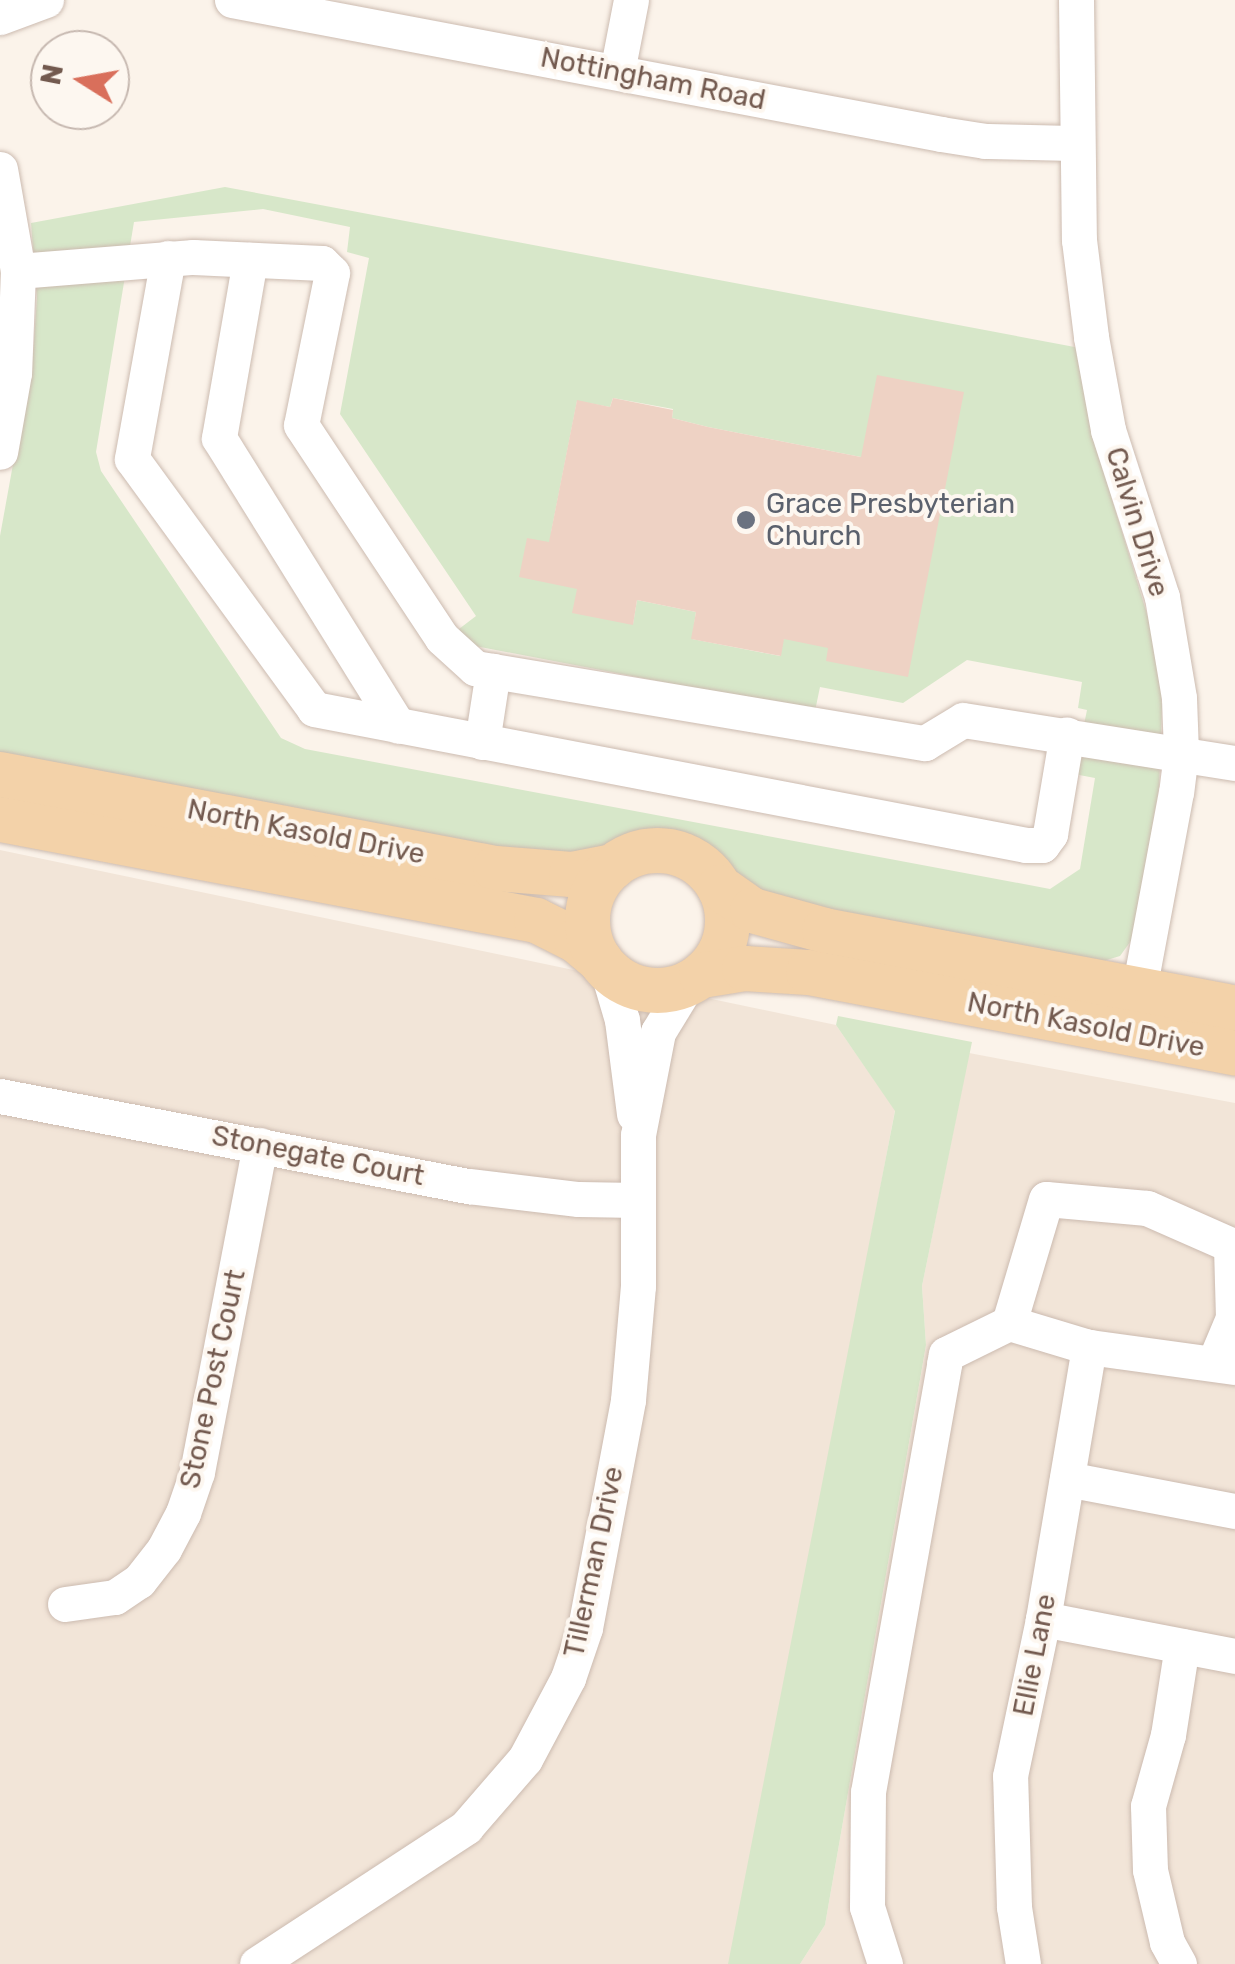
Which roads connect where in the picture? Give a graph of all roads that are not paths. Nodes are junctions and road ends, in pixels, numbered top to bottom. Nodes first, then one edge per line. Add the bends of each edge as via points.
1 (46, 0) edge
2 (232, 0) edge
3 (631, 0) edge
4 (1076, 0) edge
5 (0, 16) edge
6 (617, 72) junction
7 (1076, 143) junction
8 (0, 170) edge
9 (168, 258) junction
10 (250, 260) junction
11 (18, 271) junction
12 (0, 452) edge
13 (493, 671) junction
14 (398, 726) junction
15 (1067, 734) junction
16 (482, 742) junction
17 (1181, 753) junction
18 (1235, 763) edge
19 (0, 774) edge
20 (0, 820) edge
21 (613, 866) junction
22 (719, 887) junction
23 (603, 965) junction
24 (694, 979) junction
25 (1139, 990) junction
26 (1235, 1008) edge
27 (1156, 1038) junction
28 (1235, 1053) edge
29 (0, 1096) edge
30 (638, 1135) junction
31 (260, 1145) junction
32 (638, 1200) junction
33 (1009, 1323) junction
34 (1089, 1347) junction
35 (1224, 1365) edge
36 (1067, 1480) junction
37 (1235, 1510) edge
38 (66, 1604) dead end
39 (1044, 1619) junction
40 (1182, 1646) junction
41 (1235, 1656) edge
42 (258, 1964) edge
43 (885, 1964) edge
44 (1022, 1964) edge
45 (1179, 1964) edge

1 - 5 street
2 - 6 street, Nottingham Road
3 - 6 street
4 - 7 street, Calvin Drive
6 - 7 street, Nottingham Road via 940,134
7 - 17 street, Calvin Drive via 1091,337 1108,430 1170,634
8 - 11 street
9 - 10 street
9 - 11 street
9 - 14 street via 132,459 314,709
10 - 13 street via 322,263 332,273 301,425 442,638 475,668
10 - 14 street via 219,438
11 - 12 street via 14,372
13 - 15 street via 925,743 963,720
13 - 16 street
14 - 16 street
15 - 16 street via 1050,834 1042,845
15 - 17 street
17 - 18 street
17 - 25 street, Calvin Drive
19 - 21 main road, North Kasold Drive via 495,868 571,874
20 - 23 main road, North Kasold Drive via 536,920 576,940
21 - 22 main road via 638,853 666,850 701,865
21 - 23 main road via 588,910 588,932
22 - 24 main road via 726,935
22 - 25 main road, North Kasold Drive via 752,910 794,923
23 - 24 main road via 645,990
23 - 30 street, Tillerman Drive via 622,1020
24 - 27 main road, North Kasold Drive via 744,968 808,972
24 - 30 street, Tillerman Drive via 658,1032
25 - 26 main road, North Kasold Drive
25 - 27 street, Calvin Drive
27 - 28 main road, North Kasold Drive
29 - 31 street, Stonegate Court
30 - 32 street, Tillerman Drive
31 - 32 street, Stonegate Court via 525,1194
31 - 38 street, Stone Post Court via 197,1472 183,1513 138,1581 116,1598
32 - 42 street, Tillerman Drive via 628,1400 585,1628 549,1721 526,1759 466,1827
33 - 34 street
33 - 35 street via 1046,1200 1147,1208 1230,1244 1234,1318
33 - 43 street via 946,1354 940,1383 868,1792 867,1907
34 - 35 street
34 - 36 street, Ellie Lane
36 - 37 street
36 - 39 street, Ellie Lane
39 - 40 street
39 - 44 street, Ellie Lane via 1010,1776
40 - 41 street
40 - 45 street via 1148,1806 1150,1870

